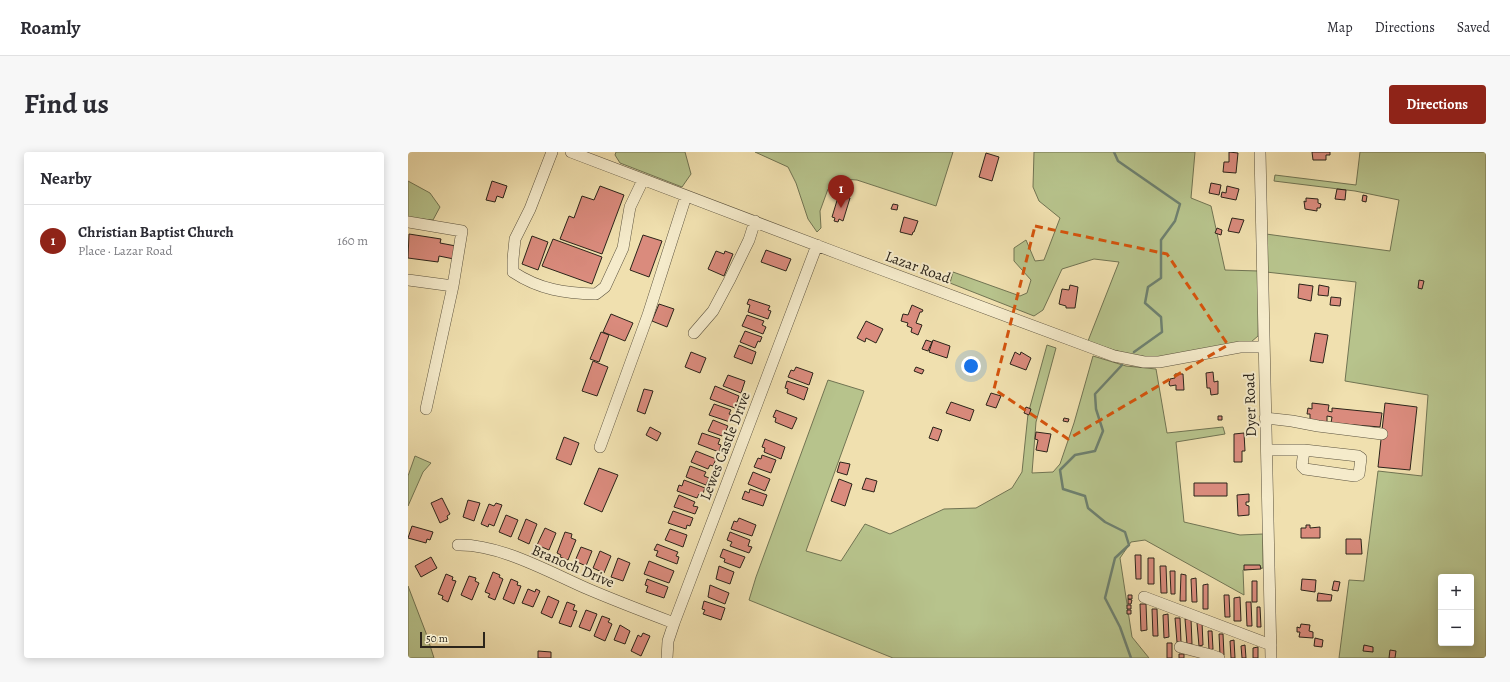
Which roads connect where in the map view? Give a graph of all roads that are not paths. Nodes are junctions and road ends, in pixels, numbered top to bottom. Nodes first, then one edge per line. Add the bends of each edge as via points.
1 (552, 152) edge
2 (1260, 152) edge
3 (578, 153) edge
4 (643, 180) junction
5 (686, 196) junction
6 (755, 221) junction
7 (408, 222) edge
8 (816, 245) junction
9 (408, 280) edge
10 (453, 286) junction
11 (694, 333) dead end
12 (1263, 347) junction
13 (426, 409) dead end
14 (1265, 418) junction
15 (1382, 434) dead end
16 (600, 447) dead end
17 (1267, 450) junction
18 (1304, 450) junction
19 (458, 545) dead end
20 (1144, 597) dead end
21 (674, 623) junction
22 (1270, 645) junction
23 (1180, 647) dead end
24 (667, 658) edge
25 (1219, 658) edge
26 (1271, 658) edge

1 - 4 street via 530,209 515,239 513,259 513,272 527,281 549,289 596,294 605,287 623,248 630,207
2 - 12 street, Dyer Road
3 - 4 street, Lazar Road
4 - 5 street, Lazar Road
5 - 6 street, Lazar Road
5 - 16 street via 648,316
6 - 8 street, Lazar Road
6 - 11 street via 713,311
7 - 10 street via 462,231
8 - 12 street, Lazar Road via 1129,360 1159,362 1240,347
8 - 21 street, Lewes Castle Drive
9 - 10 street
10 - 13 street
12 - 14 street, Dyer Road
14 - 15 street
14 - 17 street, Dyer Road
17 - 18 street
17 - 22 street, Dyer Road
18 - 18 street via 1302,466 1305,469 1355,476 1359,474 1361,458 1358,456
19 - 21 street, Branoch Drive via 472,545 504,553
20 - 22 street
21 - 24 street, Lewes Castle Drive via 668,641
22 - 26 street, Dyer Road
23 - 25 street

